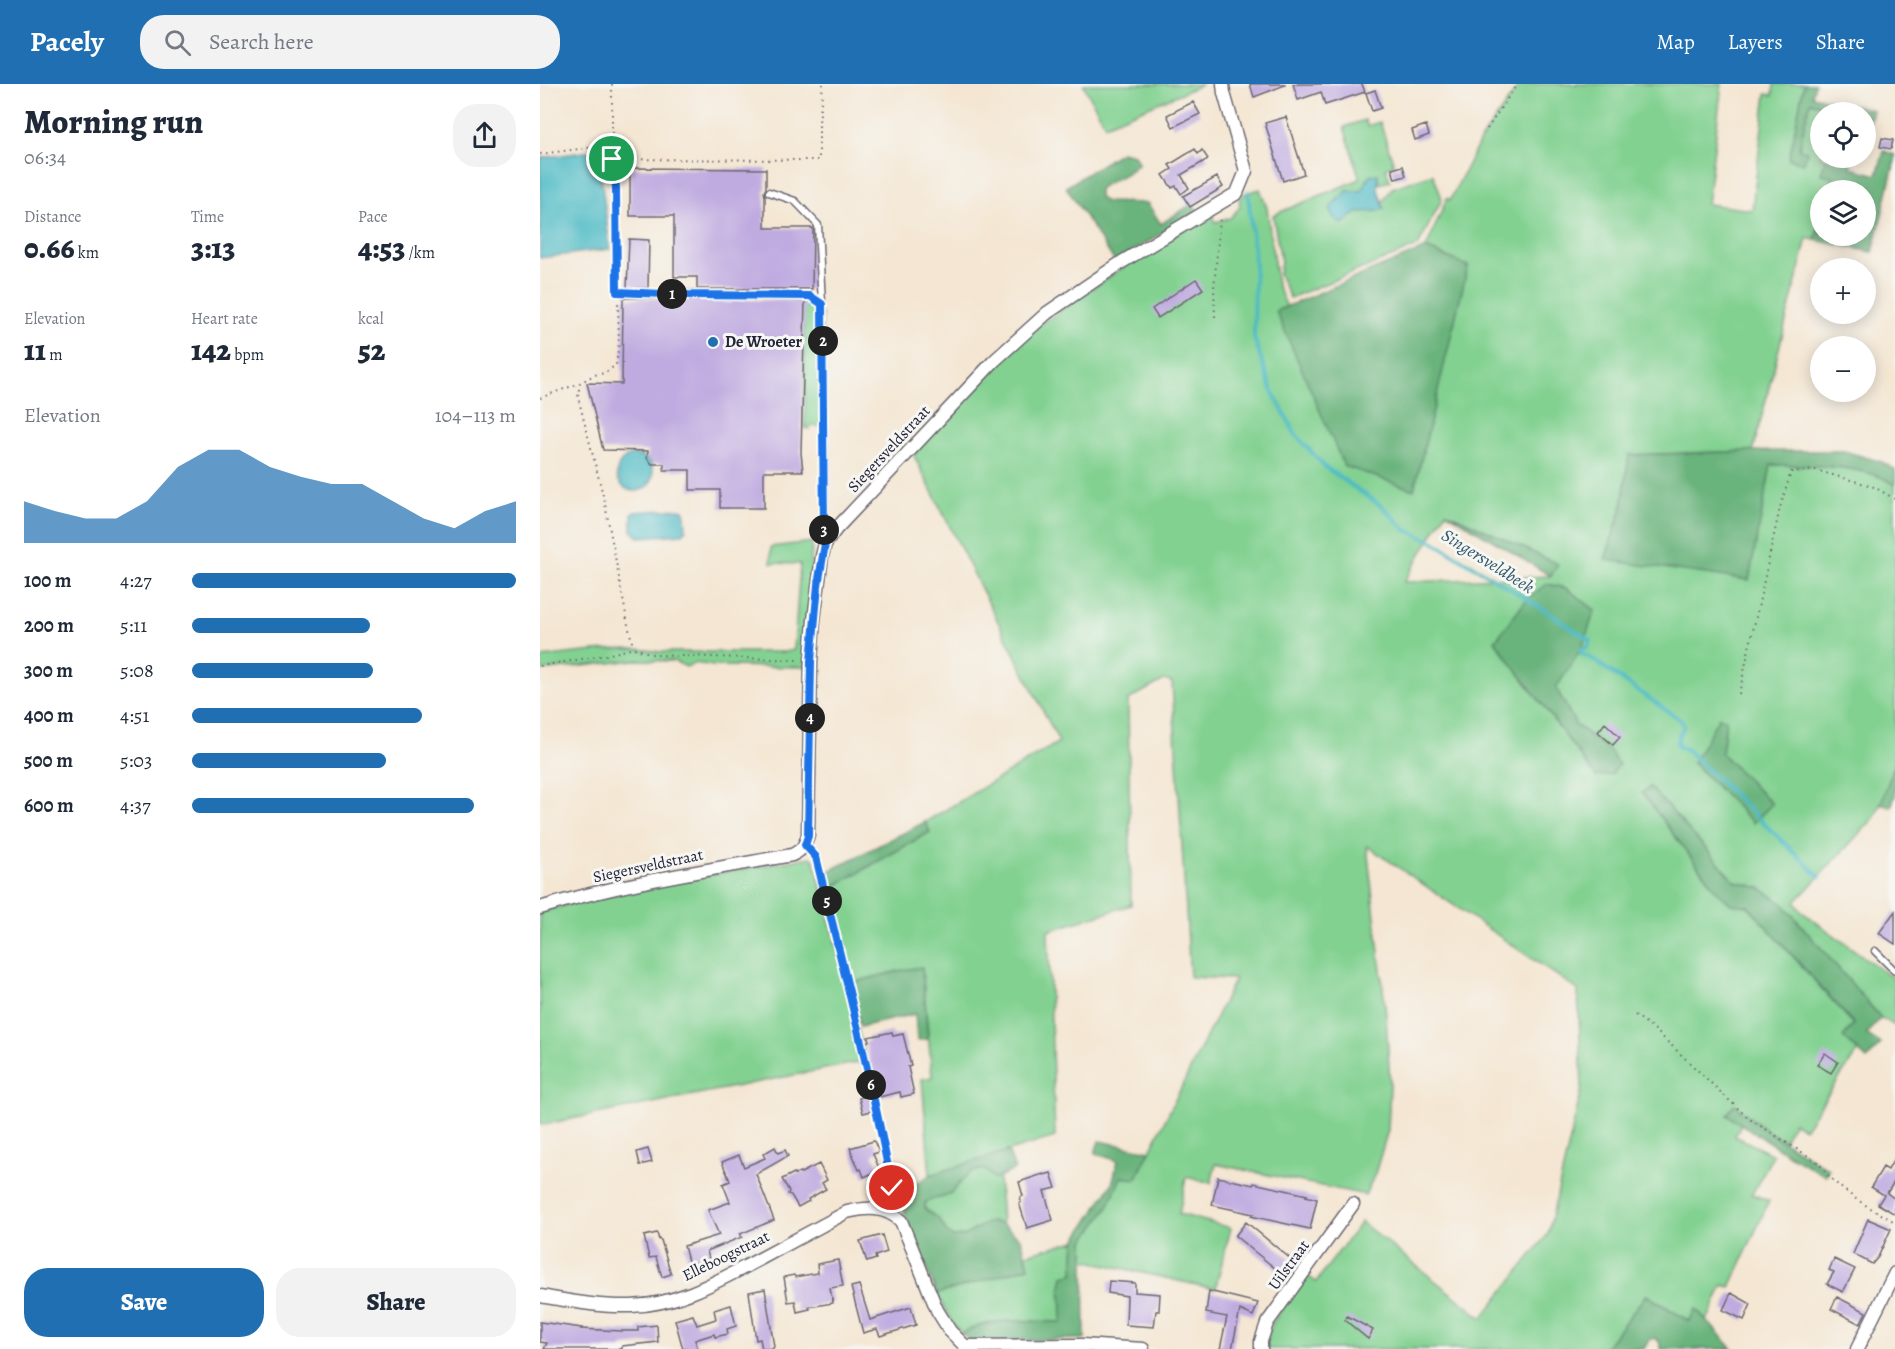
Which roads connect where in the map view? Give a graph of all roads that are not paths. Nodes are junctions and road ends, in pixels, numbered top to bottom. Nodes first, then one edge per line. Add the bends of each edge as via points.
1 (1223, 84) edge
2 (769, 192) dead end
3 (620, 292) road end
4 (822, 304) junction
5 (825, 544) junction
6 (540, 908) edge
7 (1875, 951) dead end
8 (1895, 970) edge
9 (1353, 1204) dead end
10 (1895, 1273) edge
11 (540, 1296) edge
12 (965, 1348) edge
13 (1143, 1349) edge
14 (1261, 1349) edge
15 (1857, 1349) edge

1 - 5 street, Siegersveldstraat via 1246,171 1237,193 1122,262 1047,313 986,369
2 - 4 lane via 795,201 818,225
3 - 4 lane via 810,296
4 - 5 lane
5 - 6 street, Siegersveldstraat via 811,661 808,836 801,851
7 - 8 lane
9 - 14 street, Uilstraat via 1267,1323
10 - 15 street
11 - 12 street, Elleboogstraat via 630,1306 678,1298 709,1286 847,1212 862,1208 883,1210 901,1221 937,1310
12 - 13 street via 1082,1345

